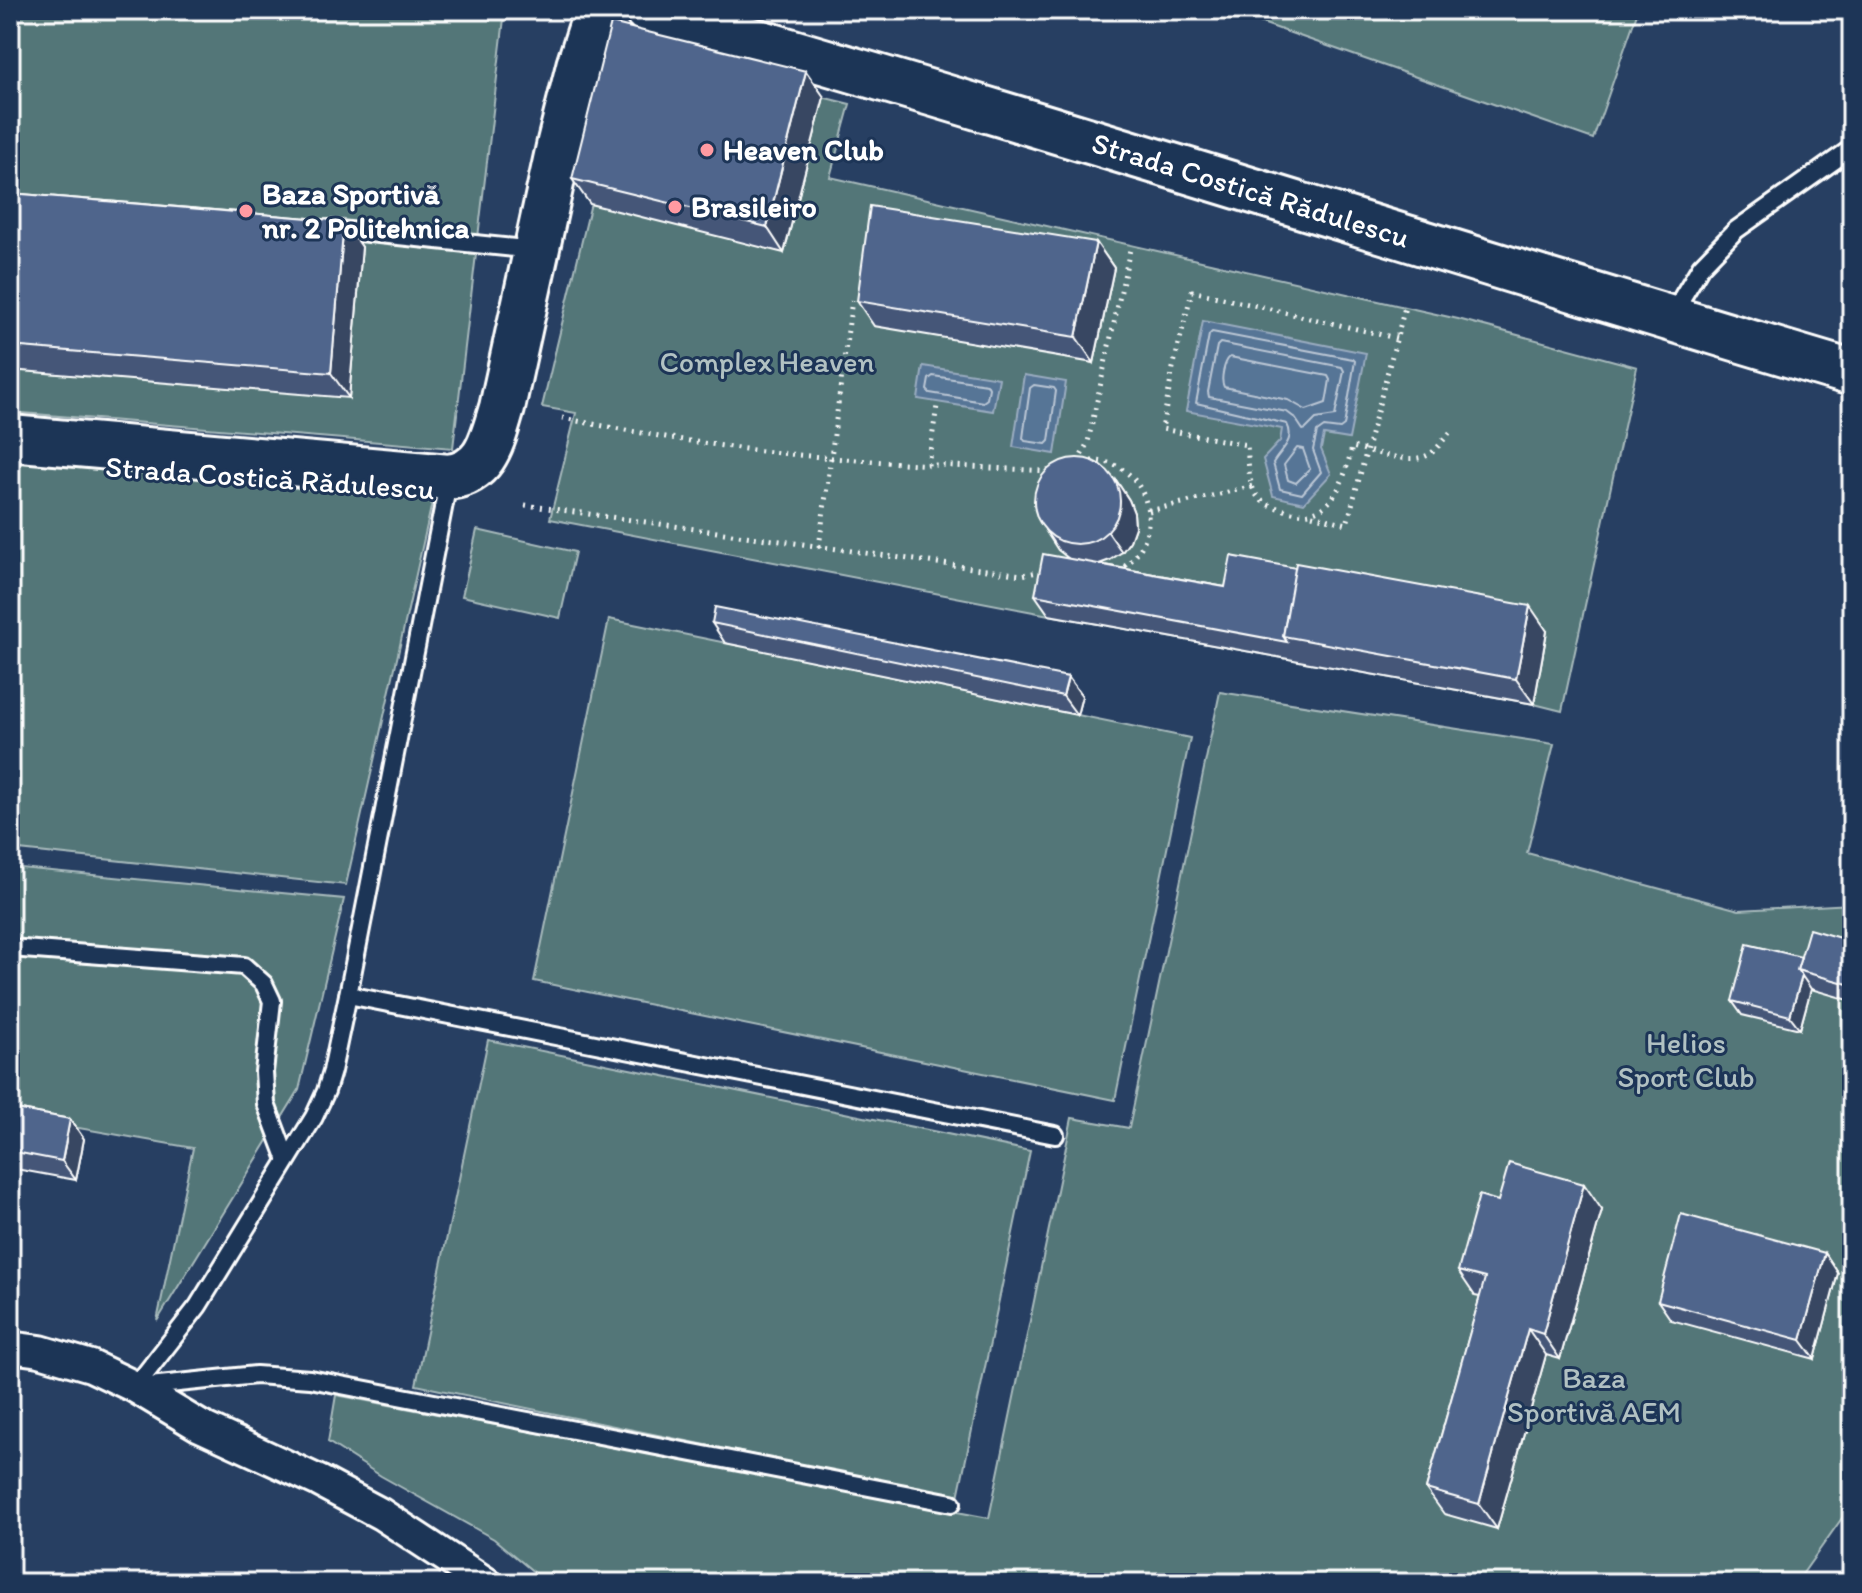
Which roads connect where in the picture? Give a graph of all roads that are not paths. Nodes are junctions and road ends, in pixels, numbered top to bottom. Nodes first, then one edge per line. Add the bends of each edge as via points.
1 (597, 10) edge
2 (647, 10) edge
3 (1852, 148) edge
4 (320, 228) edge
5 (536, 250) junction
6 (1677, 321) junction
7 (1852, 373) edge
8 (10, 438) edge
9 (449, 477) junction
10 (10, 948) edge
11 (348, 995) junction
12 (1055, 1135) dead end
13 (287, 1160) junction
14 (10, 1347) edge
15 (135, 1387) junction
16 (952, 1503) dead end
17 (486, 1583) edge

1 - 5 street, Strada Costică Rădulescu
2 - 6 street, Strada Costică Rădulescu via 967,102
3 - 6 lane via 1736,230 1701,266 1683,296
4 - 5 lane
5 - 9 street, Strada Costică Rădulescu via 493,436 474,469
6 - 7 street, Strada Costică Rădulescu
8 - 9 street, Strada Costică Rădulescu
9 - 11 lane
10 - 13 lane via 244,966 264,984 272,1001 266,1104
11 - 12 lane
11 - 13 lane via 326,1091
13 - 15 lane via 198,1306
14 - 15 street via 91,1366
15 - 16 lane via 256,1375 310,1379
15 - 17 street via 200,1426 381,1514

